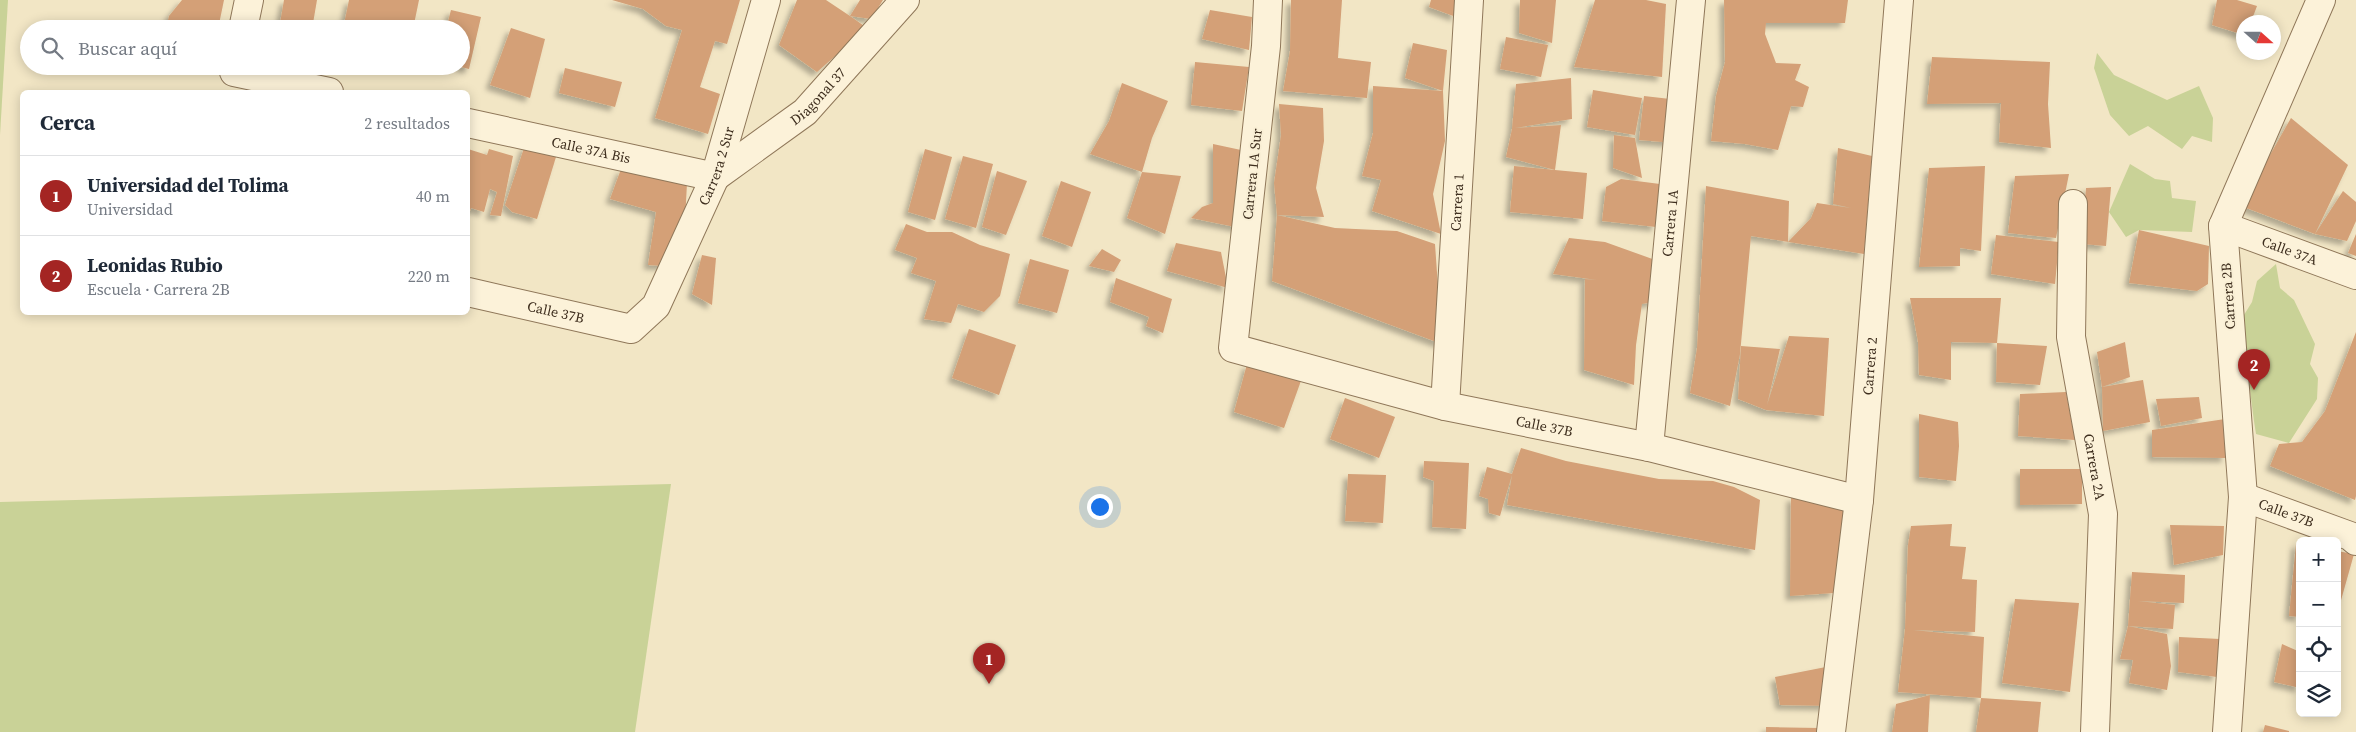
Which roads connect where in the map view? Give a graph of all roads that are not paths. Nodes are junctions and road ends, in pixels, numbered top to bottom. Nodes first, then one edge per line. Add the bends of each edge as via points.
1 (249, 0) edge
2 (766, 0) edge
3 (905, 0) edge
4 (1268, 0) edge
5 (1469, 0) edge
6 (1691, 0) edge
7 (1899, 0) edge
8 (2321, 0) edge
9 (245, 20) edge
10 (233, 77) edge
11 (316, 90) edge
12 (470, 123) edge
13 (715, 177) junction
14 (2073, 204) dead end
15 (2223, 226) junction
16 (2356, 275) edge
17 (470, 292) edge
18 (642, 321) joint
19 (1233, 348) joint
20 (1444, 406) junction
21 (1649, 447) junction
22 (2243, 497) junction
23 (1858, 500) junction
24 (2354, 532) edge
25 (1831, 732) edge
26 (2095, 732) edge
27 (2227, 732) edge

1 - 9 street
2 - 13 street, Carrera 2 Sur
3 - 13 street, Diagonal 37 via 805,112
4 - 19 street, Carrera 1A Sur via 1266,46
5 - 20 street, Carrera 1
6 - 21 street, Carrera 1A
7 - 23 street, Carrera 2
8 - 15 street, Carrera 2B
10 - 11 street
12 - 13 street, Calle 37A Bis
13 - 18 street, Carrera 2 Sur via 656,306
14 - 26 street, Carrera 2A via 2071,337 2103,514
15 - 16 street, Calle 37A
15 - 22 street, Carrera 2B
17 - 18 street, Calle 37B via 631,329
19 - 20 street, Calle 37B
20 - 21 street, Calle 37B
21 - 23 street, Calle 37B
22 - 24 street, Calle 37B
22 - 27 street, Carrera 2B
23 - 25 street, Carrera 2

